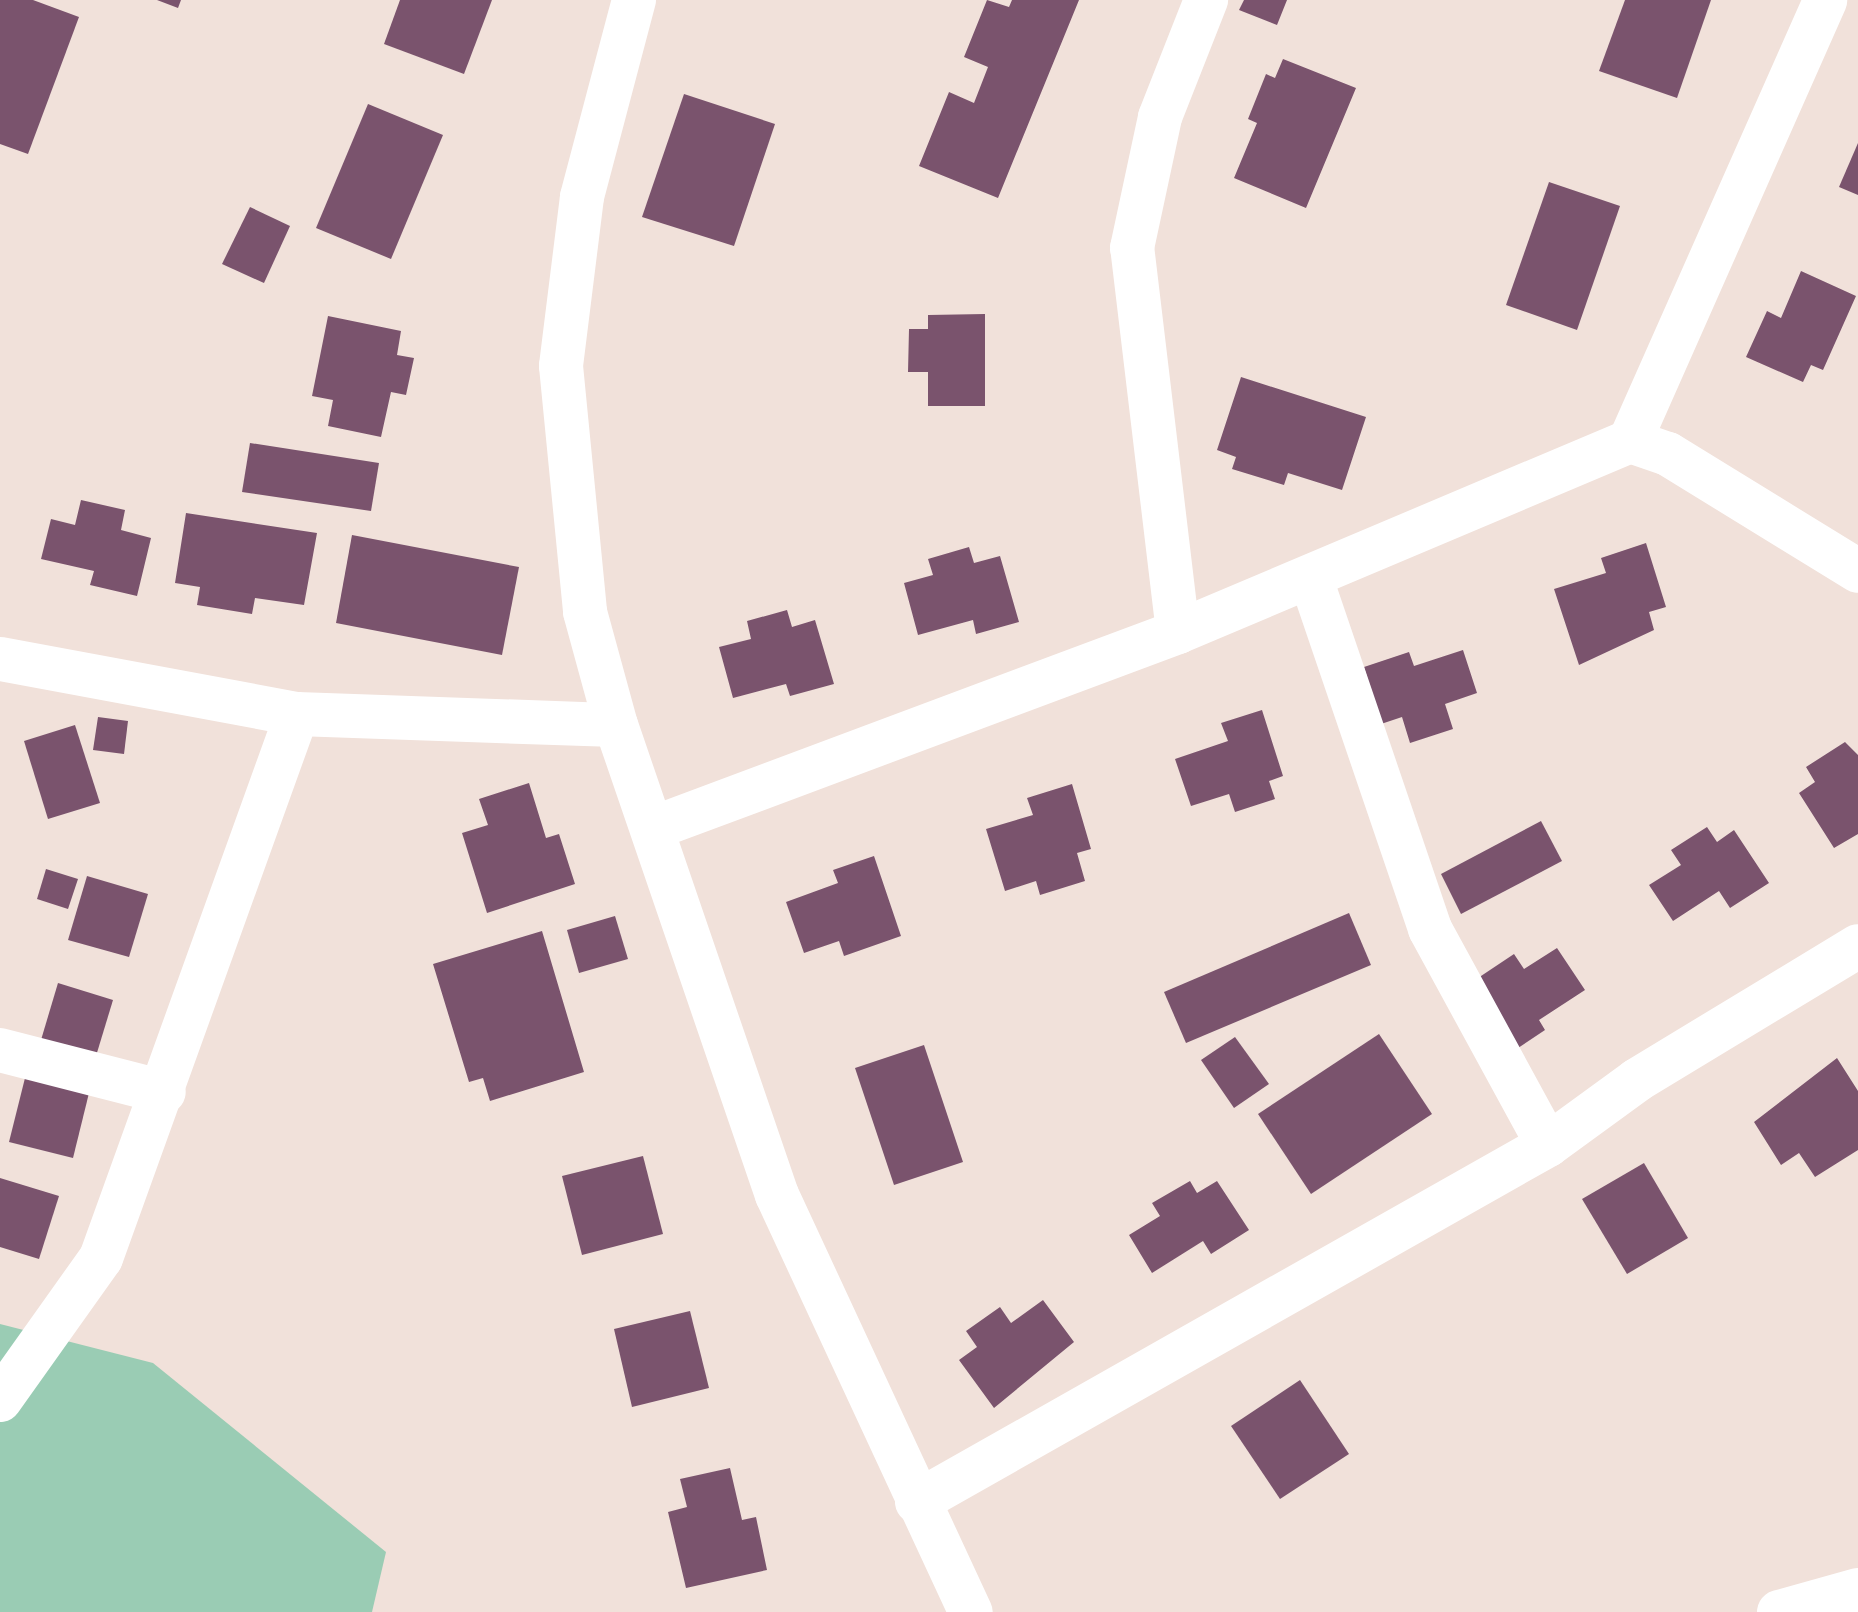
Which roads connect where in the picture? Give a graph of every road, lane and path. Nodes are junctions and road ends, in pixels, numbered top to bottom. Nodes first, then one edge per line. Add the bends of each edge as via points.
1 (634, 0) edge
2 (1206, 0) edge
3 (1825, 0) edge
4 (1630, 441) junction
5 (1858, 571) edge
6 (1311, 579) junction
7 (1178, 632) junction
8 (0, 659) edge
9 (297, 714) junction
10 (616, 725) junction
11 (656, 827) junction
12 (1858, 946) edge
13 (0, 1050) edge
14 (164, 1092) junction
15 (1548, 1145) junction
16 (0, 1400) edge
17 (917, 1502) junction
18 (1858, 1590) edge
19 (971, 1612) edge
20 (1779, 1612) edge

1 - 10 street via 582,197 561,366 585,612
2 - 7 street via 1160,117 1132,248
3 - 4 street
4 - 5 street via 1668,454
4 - 6 street
6 - 7 street
6 - 15 street via 1430,929
7 - 11 street
8 - 9 street
9 - 10 street
9 - 14 street
10 - 11 street
11 - 17 street via 777,1195
12 - 15 street via 1637,1080
13 - 14 street
14 - 16 street via 101,1258
15 - 17 street
17 - 19 street
18 - 20 street

